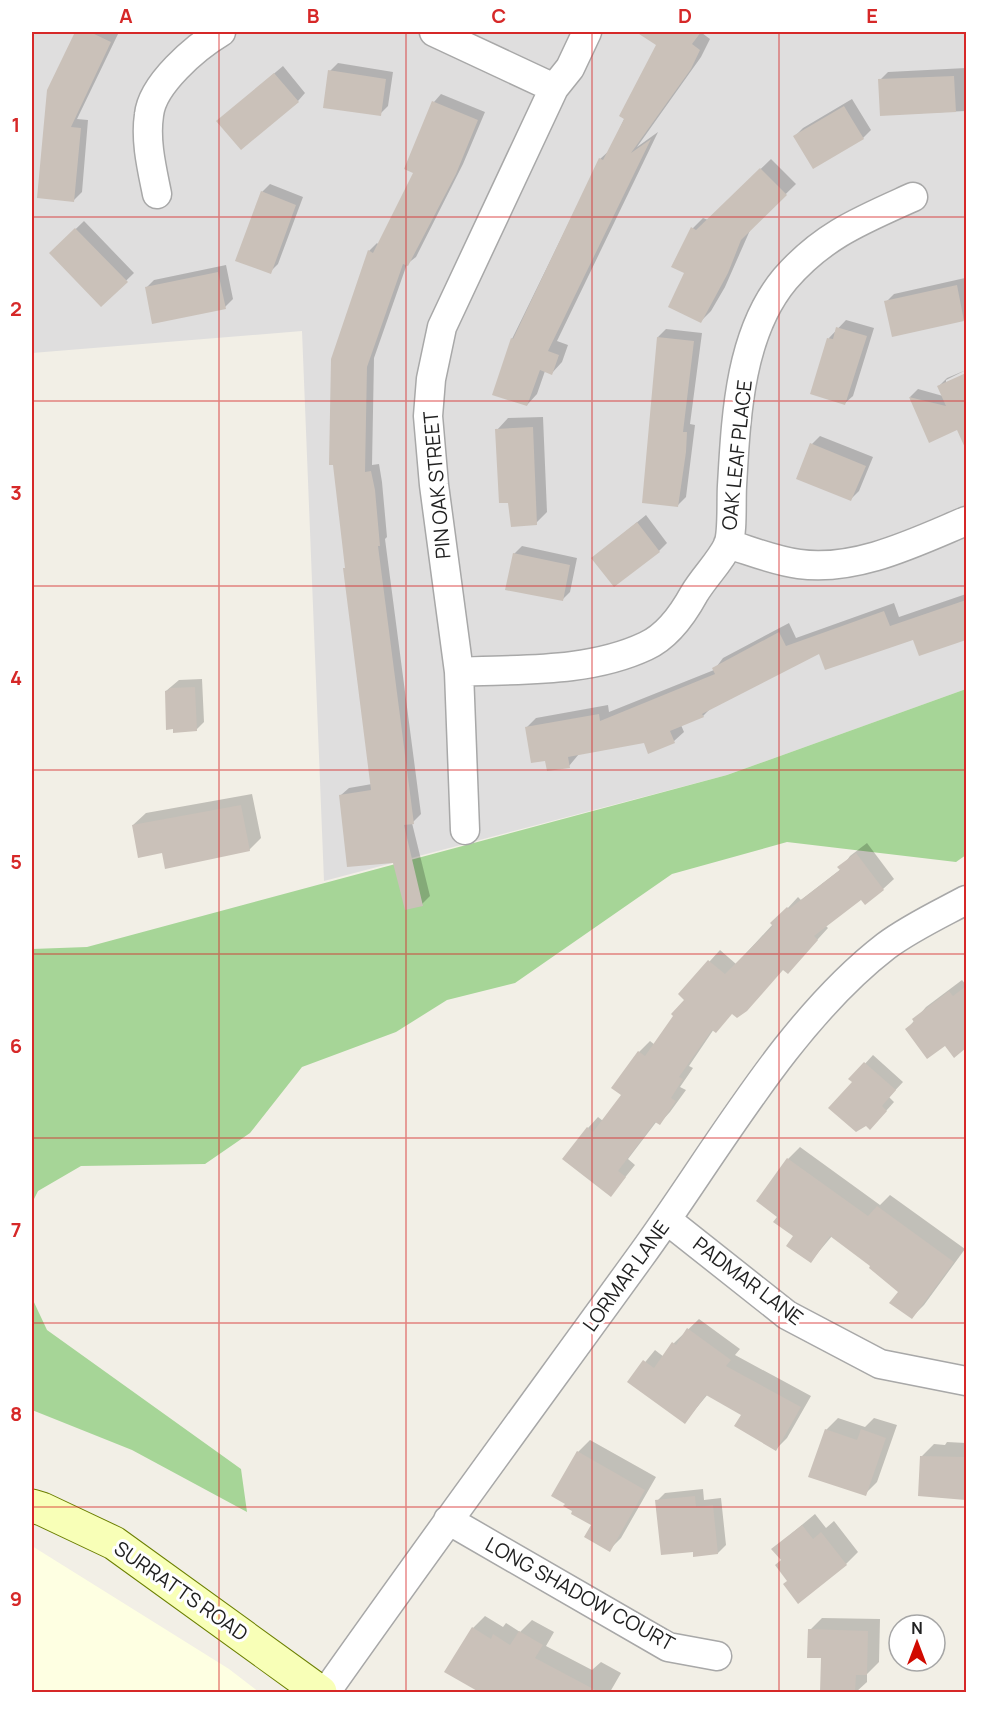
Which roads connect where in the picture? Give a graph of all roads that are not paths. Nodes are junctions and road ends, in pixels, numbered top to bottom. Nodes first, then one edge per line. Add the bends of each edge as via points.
1 (221, 32) edge
2 (434, 32) edge
3 (586, 32) edge
4 (554, 88) junction
5 (157, 194) dead end
6 (913, 197) dead end
7 (966, 521) edge
8 (728, 544) junction
9 (459, 672) junction
10 (465, 830) dead end
11 (966, 900) edge
12 (668, 1220) junction
13 (966, 1381) edge
14 (32, 1506) edge
15 (448, 1520) junction
16 (717, 1656) dead end
17 (320, 1692) edge
18 (326, 1692) edge

1 - 5 street via 202,43 155,95 148,113 148,130
2 - 4 street
3 - 4 street, PIN OAK STREET via 570,68
4 - 9 street, PIN OAK STREET via 457,291 442,327 432,371 428,416 434,485
6 - 8 street, OAK LEAF PLACE via 856,222 820,244 784,281 757,327 745,371 736,433
7 - 8 street via 864,559 821,566 797,564
8 - 9 street, OAK LEAF PLACE via 683,613 648,645 595,662
9 - 10 street, PIN OAK STREET
11 - 12 street, LORMAR LANE via 887,946 824,1004 752,1095
12 - 13 street, PADMAR LANE via 787,1315 880,1364
12 - 15 street, LORMAR LANE
14 - 17 main road, SURRATTS ROAD via 114,1543
15 - 16 street, LONG SHADOW COURT via 668,1647
15 - 18 street, LORMAR LANE

